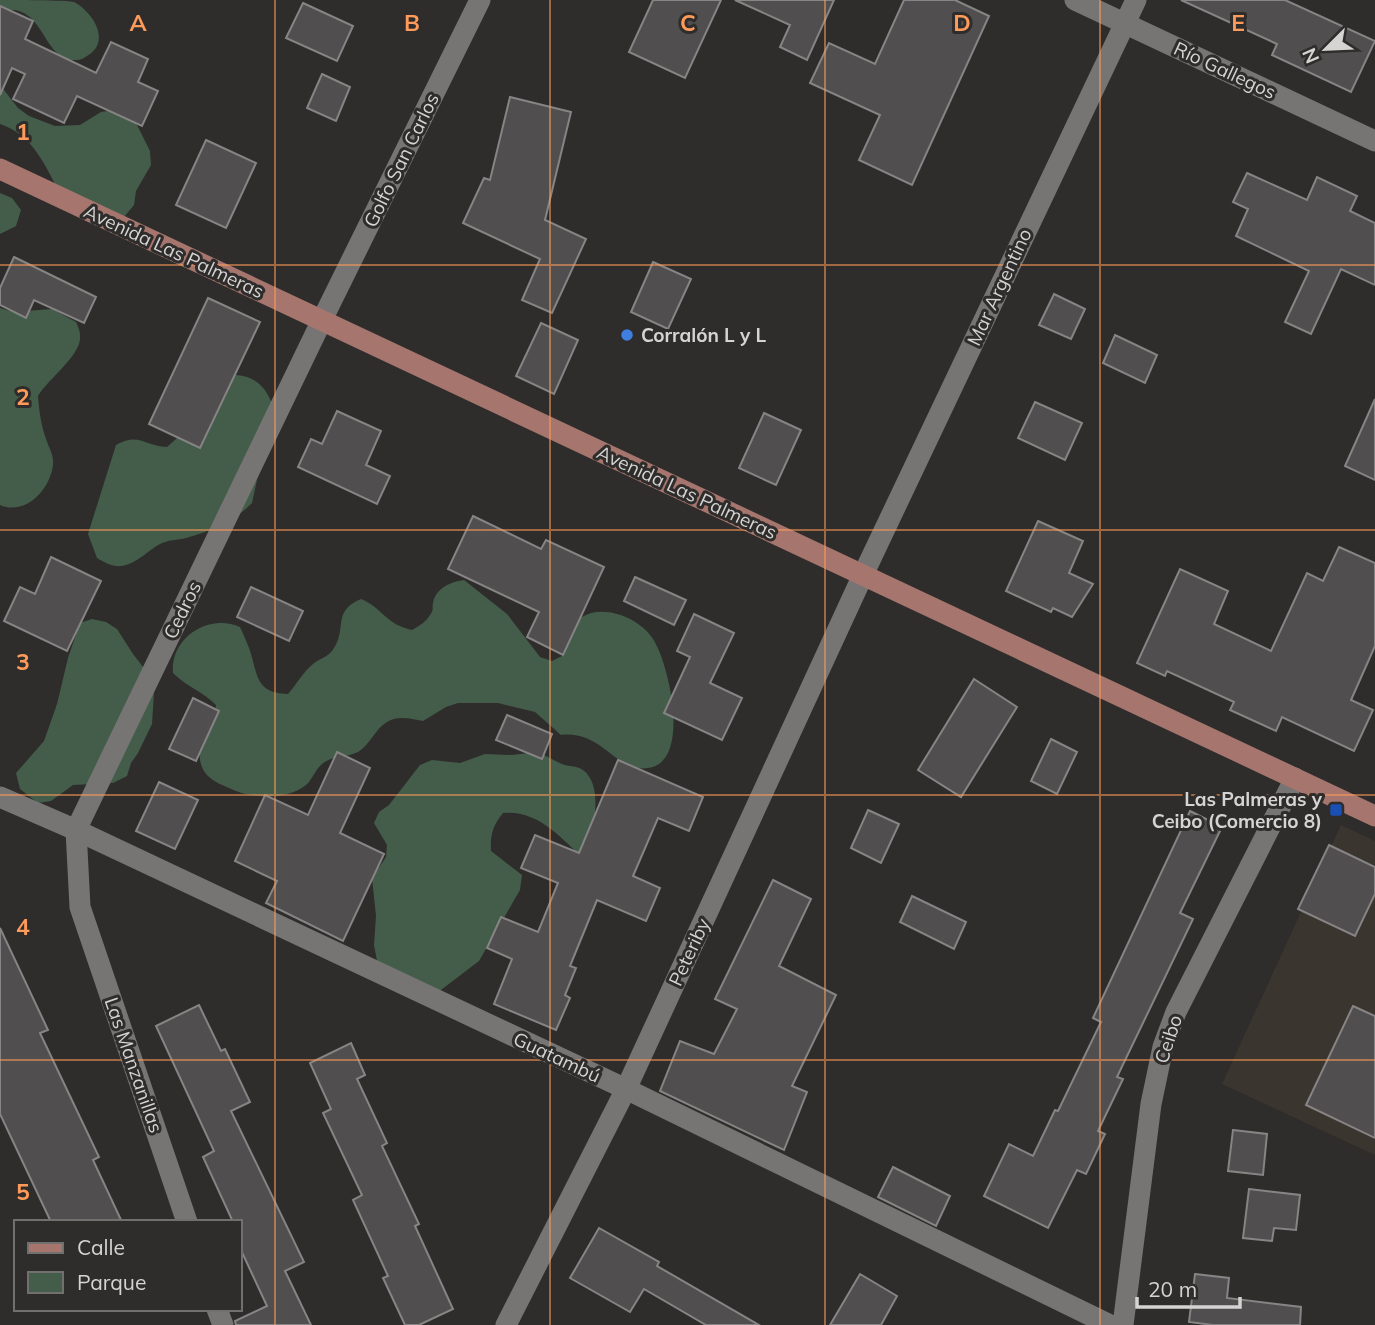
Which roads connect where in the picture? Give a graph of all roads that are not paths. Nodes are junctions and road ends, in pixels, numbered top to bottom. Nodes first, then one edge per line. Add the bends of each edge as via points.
1 (480, 0) edge
2 (1075, 0) edge
3 (1136, 0) edge
4 (1125, 22) junction
5 (1375, 141) edge
6 (0, 169) edge
7 (322, 320) junction
8 (863, 575) junction
9 (1295, 778) junction
10 (0, 797) edge
11 (1375, 816) edge
12 (76, 830) junction
13 (80, 908) joint
14 (626, 1089) junction
15 (186, 1220) edge
16 (506, 1325) edge
17 (1110, 1325) edge
18 (1123, 1325) edge

1 - 7 street, Golfo San Carlos
2 - 4 street, Río Gallegos
3 - 4 street, Mar Argentino
4 - 5 street, Río Gallegos
4 - 8 street, Mar Argentino
6 - 7 main road, Avenida Las Palmeras
7 - 8 main road, Avenida Las Palmeras
7 - 12 street, Cedros
8 - 9 main road, Avenida Las Palmeras
8 - 14 street, Peteriby
9 - 11 main road, Avenida Las Palmeras
9 - 18 street, Ceibo via 1163,1047 1151,1104
10 - 12 street, Guatambú
12 - 13 street, Cedros
12 - 14 street, Guatambú
13 - 15 street, Las Manzanillas
14 - 16 street, Peteriby
14 - 17 street, Guatambú

